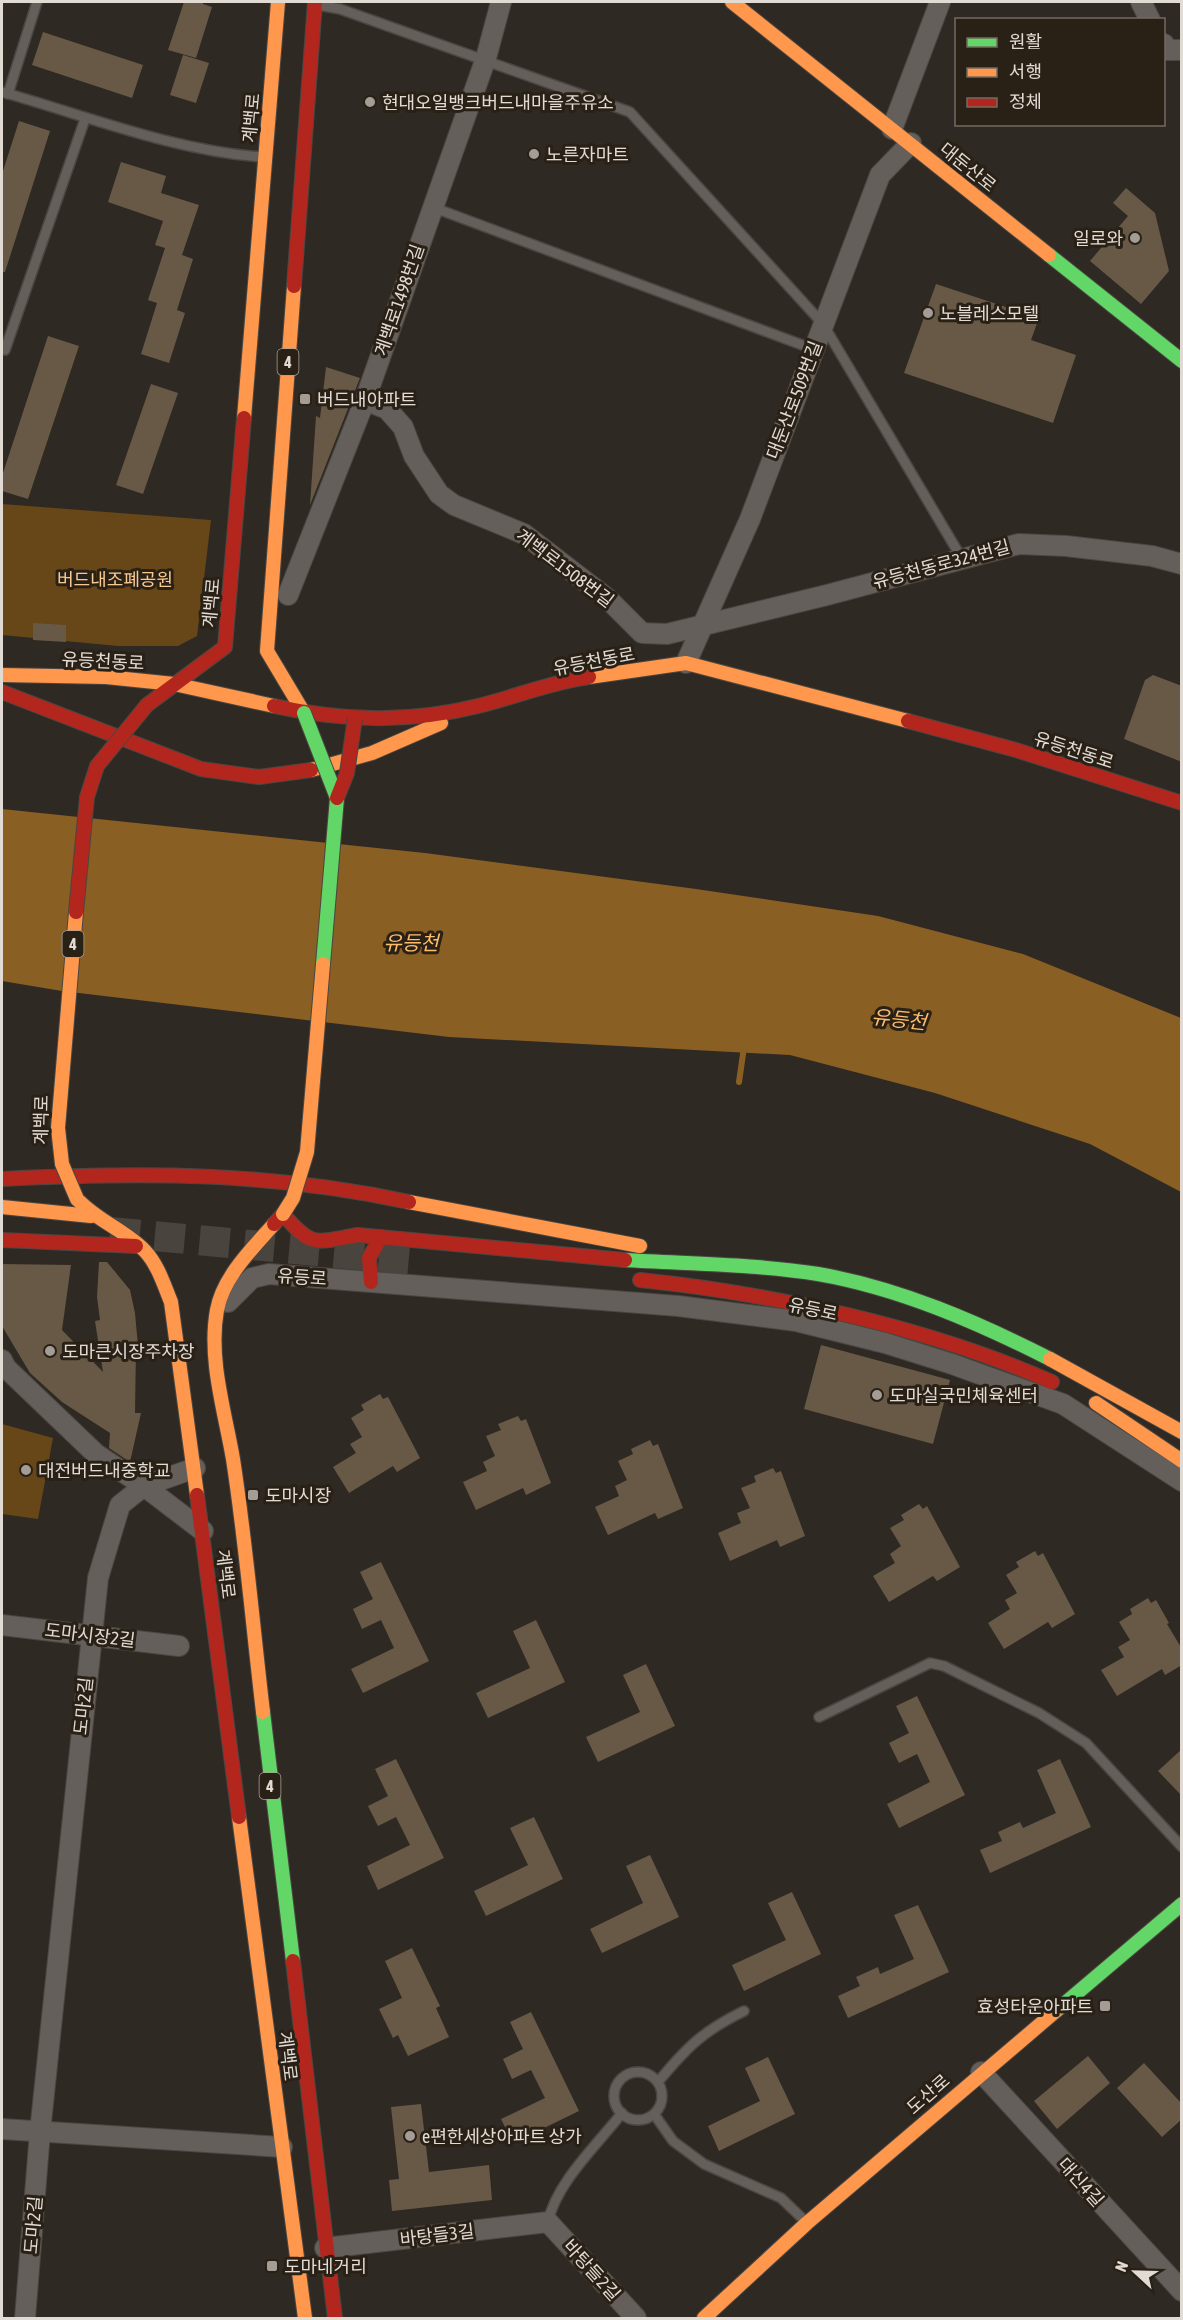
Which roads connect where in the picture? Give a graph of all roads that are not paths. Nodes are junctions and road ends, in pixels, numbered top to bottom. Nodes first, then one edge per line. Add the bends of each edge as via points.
1 (37, 2) edge
2 (278, 2) edge
3 (501, 2) edge
4 (732, 2) edge
5 (940, 2) edge
6 (1141, 2) edge
7 (315, 3) edge
8 (1149, 18) edge
9 (1165, 47) edge
10 (1182, 50) edge
11 (486, 58) junction
12 (5, 93) edge
13 (85, 119) junction
14 (892, 129) junction
15 (911, 143) junction
16 (266, 158) junction
17 (432, 207) junction
18 (823, 324) junction
19 (2, 349) edge
20 (813, 349) junction
21 (1182, 361) edge
22 (364, 400) junction
23 (962, 557) junction
24 (1182, 564) edge
25 (288, 595) dead end
26 (704, 624) junction
27 (686, 663) junction
28 (2, 675) edge
29 (174, 684) junction
30 (2, 693) edge
31 (476, 706) junction
32 (303, 713) junction
33 (355, 718) junction
34 (337, 798) junction
35 (1182, 803) edge
36 (2, 1179) edge
37 (2, 1207) edge
38 (50, 1211) junction
39 (283, 1214) junction
40 (91, 1216) junction
41 (381, 1237) junction
42 (2, 1240) edge
43 (50, 1243) junction
44 (140, 1247) junction
45 (716, 1264) junction
46 (622, 1278) dead end
47 (371, 1282) junction
48 (215, 1318) junction
49 (2, 1360) edge
50 (1062, 1387) dead end
51 (1083, 1396) dead end
52 (1110, 1423) junction
53 (1182, 1432) edge
54 (1182, 1461) edge
55 (195, 1468) junction
56 (1182, 1481) edge
57 (144, 1486) junction
58 (203, 1531) junction
59 (2, 1625) edge
60 (91, 1635) junction
61 (179, 1646) dead end
62 (819, 1718) dead end
63 (1182, 1846) edge
64 (1182, 1904) edge
65 (744, 2011) dead end
66 (981, 2072) junction
67 (658, 2082) junction
68 (621, 2113) junction
69 (654, 2114) junction
70 (2, 2130) edge
71 (40, 2132) junction
72 (282, 2147) junction
73 (548, 2222) junction
74 (807, 2223) junction
75 (325, 2248) junction
76 (1182, 2291) edge
77 (25, 2319) edge
78 (305, 2319) edge
79 (335, 2319) edge
80 (636, 2319) edge
81 (704, 2319) edge

1 - 12 lane
2 - 16 main road, 계백로 / 4
3 - 11 street, 계백로1498번길
4 - 14 main road, 대둔산로
5 - 14 street
6 - 8 street
7 - 11 lane
7 - 32 main road, 계백로 / 4 via 267,651
9 - 10 street
11 - 17 street, 계백로1498번길
11 - 18 lane via 630,112
12 - 13 lane
13 - 16 lane via 226,155
13 - 19 lane via 18,314 5,350
14 - 15 main road, 대둔산로
15 - 18 street, 대둔산로509번길 via 880,175
15 - 21 main road, 대둔산로
16 - 29 main road, 계백로 / 4 via 225,647
17 - 20 lane
17 - 22 street, 계백로1498번길
18 - 20 street, 대둔산로509번길
18 - 23 lane
20 - 26 street, 대둔산로509번길 via 750,519
22 - 25 street, 계백로1498번길
22 - 26 street, 계백로1508번길 via 387,409 403,427 414,456 440,494 454,505 524,534 608,599 642,633 667,634
23 - 24 street, 유등천동로324번길 via 1018,544 1152,556
23 - 26 street, 유등천동로324번길
26 - 27 street, 대둔산로509번길
27 - 31 main road, 유등천동로 via 582,678
27 - 35 main road, 유등천동로 via 1016,750
28 - 29 main road, 유등천동로 via 106,677
29 - 32 main road, 유등천동로
29 - 40 main road, 계백로 / 4, bridge via 147,705 98,766 87,797 57,1146 67,1182
30 - 31 main road via 201,769 259,777 326,768 372,753
31 - 33 main road, 유등천동로 via 399,720
32 - 33 main road, 유등천동로
32 - 34 main road, 계백로 / 4, bridge
33 - 34 main road, bridge via 347,773
34 - 39 main road, 계백로 / 4, bridge via 307,1152 293,1198
36 - 45 main road via 144,1173 293,1181 588,1234
37 - 38 main road
38 - 40 main road
38 - 43 main road via 54,1236
39 - 41 main road via 303,1238
39 - 48 main road, 계백로 / 4 via 231,1277
40 - 44 main road, 계백로 / 4
41 - 45 main road via 620,1260
41 - 47 main road via 369,1250
42 - 43 main road
43 - 44 main road
44 - 55 main road, 계백로 / 4 via 159,1273 171,1302
45 - 53 main road, 유등로 via 790,1268 921,1303 1066,1367
46 - 50 main road, 유등로 via 681,1283 871,1321 983,1355
47 - 48 street, 유등로 via 269,1274 252,1278 237,1290
47 - 52 street, 유등로 via 678,1306 796,1321 952,1364
48 - 75 main road, 계백로 / 4
49 - 57 street via 96,1454
51 - 52 main road
52 - 54 main road
52 - 56 street, 유등로
55 - 57 street, 도마2길
55 - 58 main road, 계백로 / 4
57 - 58 street
57 - 60 street, 도마2길 via 120,1505 98,1578
58 - 72 main road, 계백로 / 4
59 - 60 street, 도마시장2길
60 - 61 street, 도마시장2길
60 - 71 street, 도마2길
62 - 63 lane via 930,1664 944,1665 1039,1713 1086,1743
64 - 66 main road, 도산로
65 - 67 lane via 703,2033
66 - 74 main road, 도산로
66 - 76 street, 대신4길
67 - 68 lane via 637,2072 623,2078 615,2091
67 - 69 lane via 662,2096
68 - 69 lane via 636,2120
68 - 73 lane via 561,2190 552,2204
69 - 74 lane via 673,2141 704,2164 781,2198
70 - 71 street
71 - 72 street
71 - 77 street, 도마2길
72 - 78 main road, 계백로 / 4
73 - 75 street, 바탕들3길
73 - 80 street, 바탕들2길
74 - 81 main road, 도산로
75 - 79 main road, 계백로 / 4

